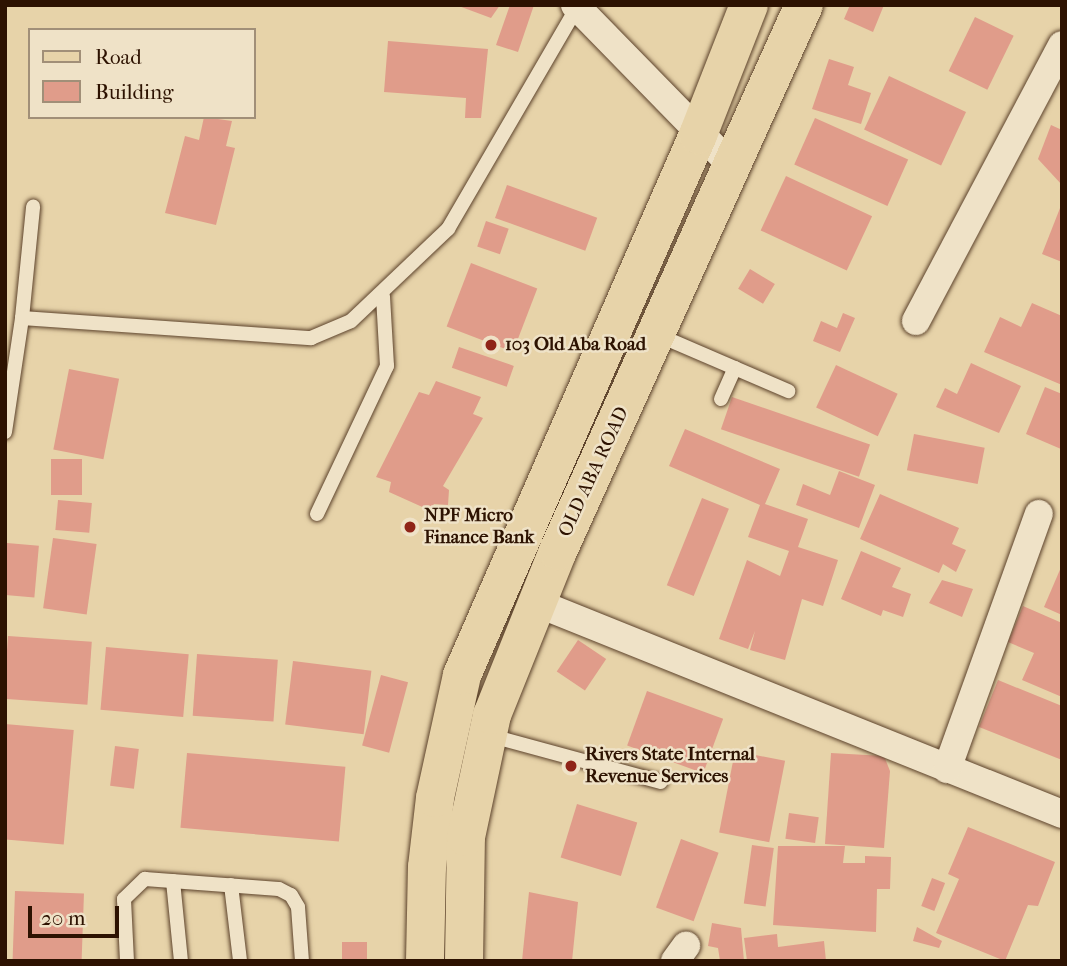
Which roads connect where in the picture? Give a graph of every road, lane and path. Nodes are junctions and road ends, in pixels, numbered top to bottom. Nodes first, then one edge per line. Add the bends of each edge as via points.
1 (750, 5) edge
2 (804, 5) edge
3 (576, 6) edge
4 (1058, 63) edge
5 (698, 135) junction
6 (732, 166) junction
7 (33, 207) dead end
8 (383, 296) junction
9 (22, 318) junction
10 (916, 321) dead end
11 (657, 334) junction
12 (735, 368) junction
13 (788, 391) dead end
14 (722, 399) dead end
15 (5, 432) edge
16 (317, 514) dead end
17 (1039, 514) dead end
18 (537, 603) junction
19 (487, 734) junction
20 (947, 769) junction
21 (661, 782) dead end
22 (1062, 814) edge
23 (173, 881) junction
24 (232, 885) junction
25 (127, 961) edge
26 (181, 961) edge
27 (240, 961) edge
28 (302, 961) edge
29 (425, 961) edge
30 (464, 961) edge

1 - 5 main road
2 - 6 main road, OLD ABA ROAD
3 - 5 street
3 - 8 lane via 448,229
4 - 10 street
5 - 6 street
5 - 29 main road via 461,675 433,812
6 - 11 main road, OLD ABA ROAD
7 - 9 lane
8 - 9 lane via 351,321 311,338
8 - 16 lane via 387,366
9 - 15 lane
11 - 12 lane
11 - 18 main road, OLD ABA ROAD
12 - 13 lane
12 - 14 lane
17 - 20 street
18 - 19 main road, OLD ABA ROAD
18 - 20 street
19 - 21 lane
19 - 30 main road, OLD ABA ROAD via 466,837
20 - 22 street
23 - 24 lane
23 - 25 lane via 145,879 124,899
23 - 26 lane
24 - 27 lane
24 - 28 lane via 292,895

